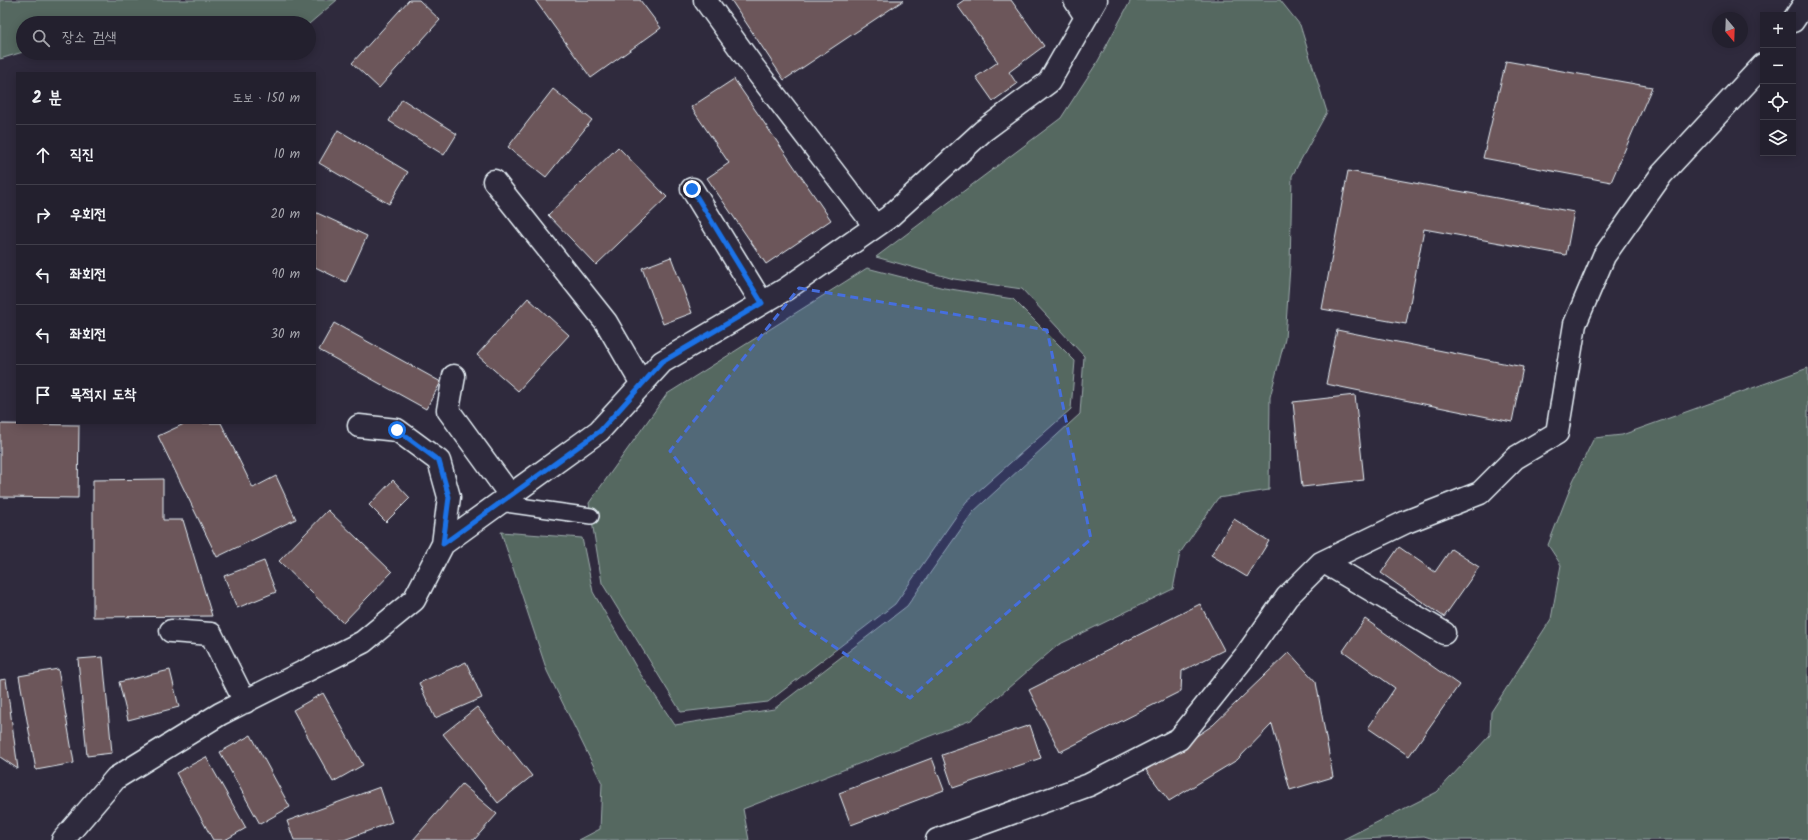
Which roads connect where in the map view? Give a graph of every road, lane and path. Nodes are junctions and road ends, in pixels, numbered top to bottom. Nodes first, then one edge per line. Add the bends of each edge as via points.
1 (705, 0) edge
2 (1807, 0) edge
3 (1086, 6) edge
4 (1796, 16) edge
5 (1760, 68) edge
6 (494, 181) dead end
7 (692, 189) dead end
8 (875, 226) junction
9 (762, 303) junction
10 (454, 376) dead end
11 (642, 384) junction
12 (359, 426) dead end
13 (504, 499) junction
14 (591, 516) dead end
15 (443, 544) junction
16 (1324, 562) junction
17 (171, 631) dead end
18 (1444, 633) dead end
19 (245, 702) junction
20 (63, 840) edge
21 (937, 840) edge

1 - 8 street
2 - 4 street
3 - 8 street via 1049,82 983,131 889,217
5 - 16 street via 1662,174 1604,256 1575,324 1557,433 1515,458 1480,493 1406,522
6 - 11 street via 606,322
7 - 9 street
8 - 9 street
9 - 11 street via 662,362
10 - 13 street via 448,410
11 - 13 street via 600,431
12 - 15 street via 397,430 439,461 449,497
13 - 14 lane
13 - 15 street
15 - 19 street via 414,600 363,642
16 - 18 street
16 - 21 street via 1287,597 1246,655 1179,739 1089,785
17 - 19 street via 211,634
19 - 20 street via 220,714 116,778

